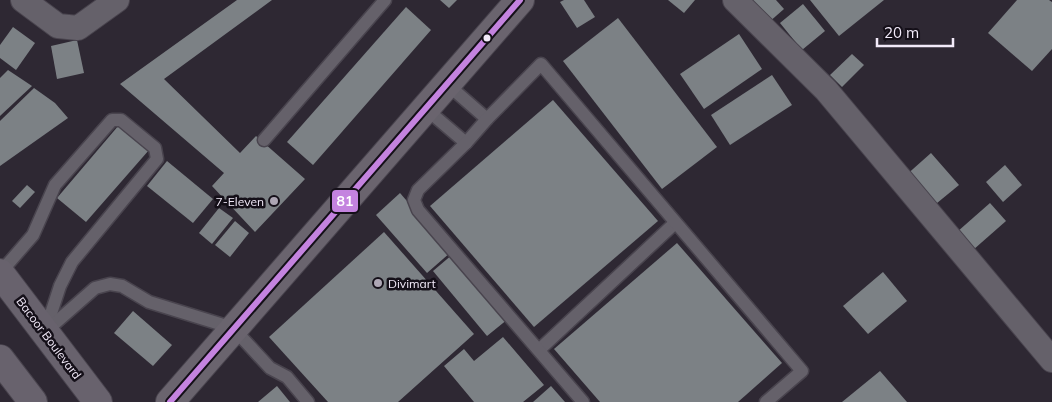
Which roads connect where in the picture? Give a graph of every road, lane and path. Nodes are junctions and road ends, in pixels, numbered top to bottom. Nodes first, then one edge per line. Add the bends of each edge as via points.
1 (23, 0) edge
2 (117, 0) edge
3 (384, 0) edge
4 (520, 0) edge
5 (735, 0) edge
6 (447, 84) junction
7 (425, 108) junction
8 (488, 119) junction
9 (264, 140) dead end
10 (466, 143) junction
11 (675, 222) junction
12 (0, 273) edge
13 (233, 328) junction
14 (44, 332) junction
15 (539, 350) junction
16 (0, 359) edge
17 (1052, 360) edge
18 (770, 401) edge
19 (33, 402) edge
20 (98, 402) edge
21 (170, 402) edge
22 (308, 402) edge
23 (584, 402) edge

1 - 2 street via 58,26 78,28
3 - 9 lane
4 - 6 main road
5 - 17 street via 826,90
6 - 7 main road
6 - 8 lane
7 - 10 lane
7 - 13 main road
8 - 10 lane
8 - 11 lane via 541,64
10 - 15 lane via 418,190 414,200 418,210
11 - 15 lane
11 - 18 lane via 802,372
12 - 14 main road, Bacoor Boulevard
12 - 14 lane via 33,235 55,185 112,120 122,120 155,148 157,159 72,262
13 - 14 lane via 149,302 122,286 110,284 95,288
13 - 21 main road
13 - 22 lane via 270,368 287,377
14 - 20 main road, Bacoor Boulevard
15 - 23 lane
16 - 19 main road

